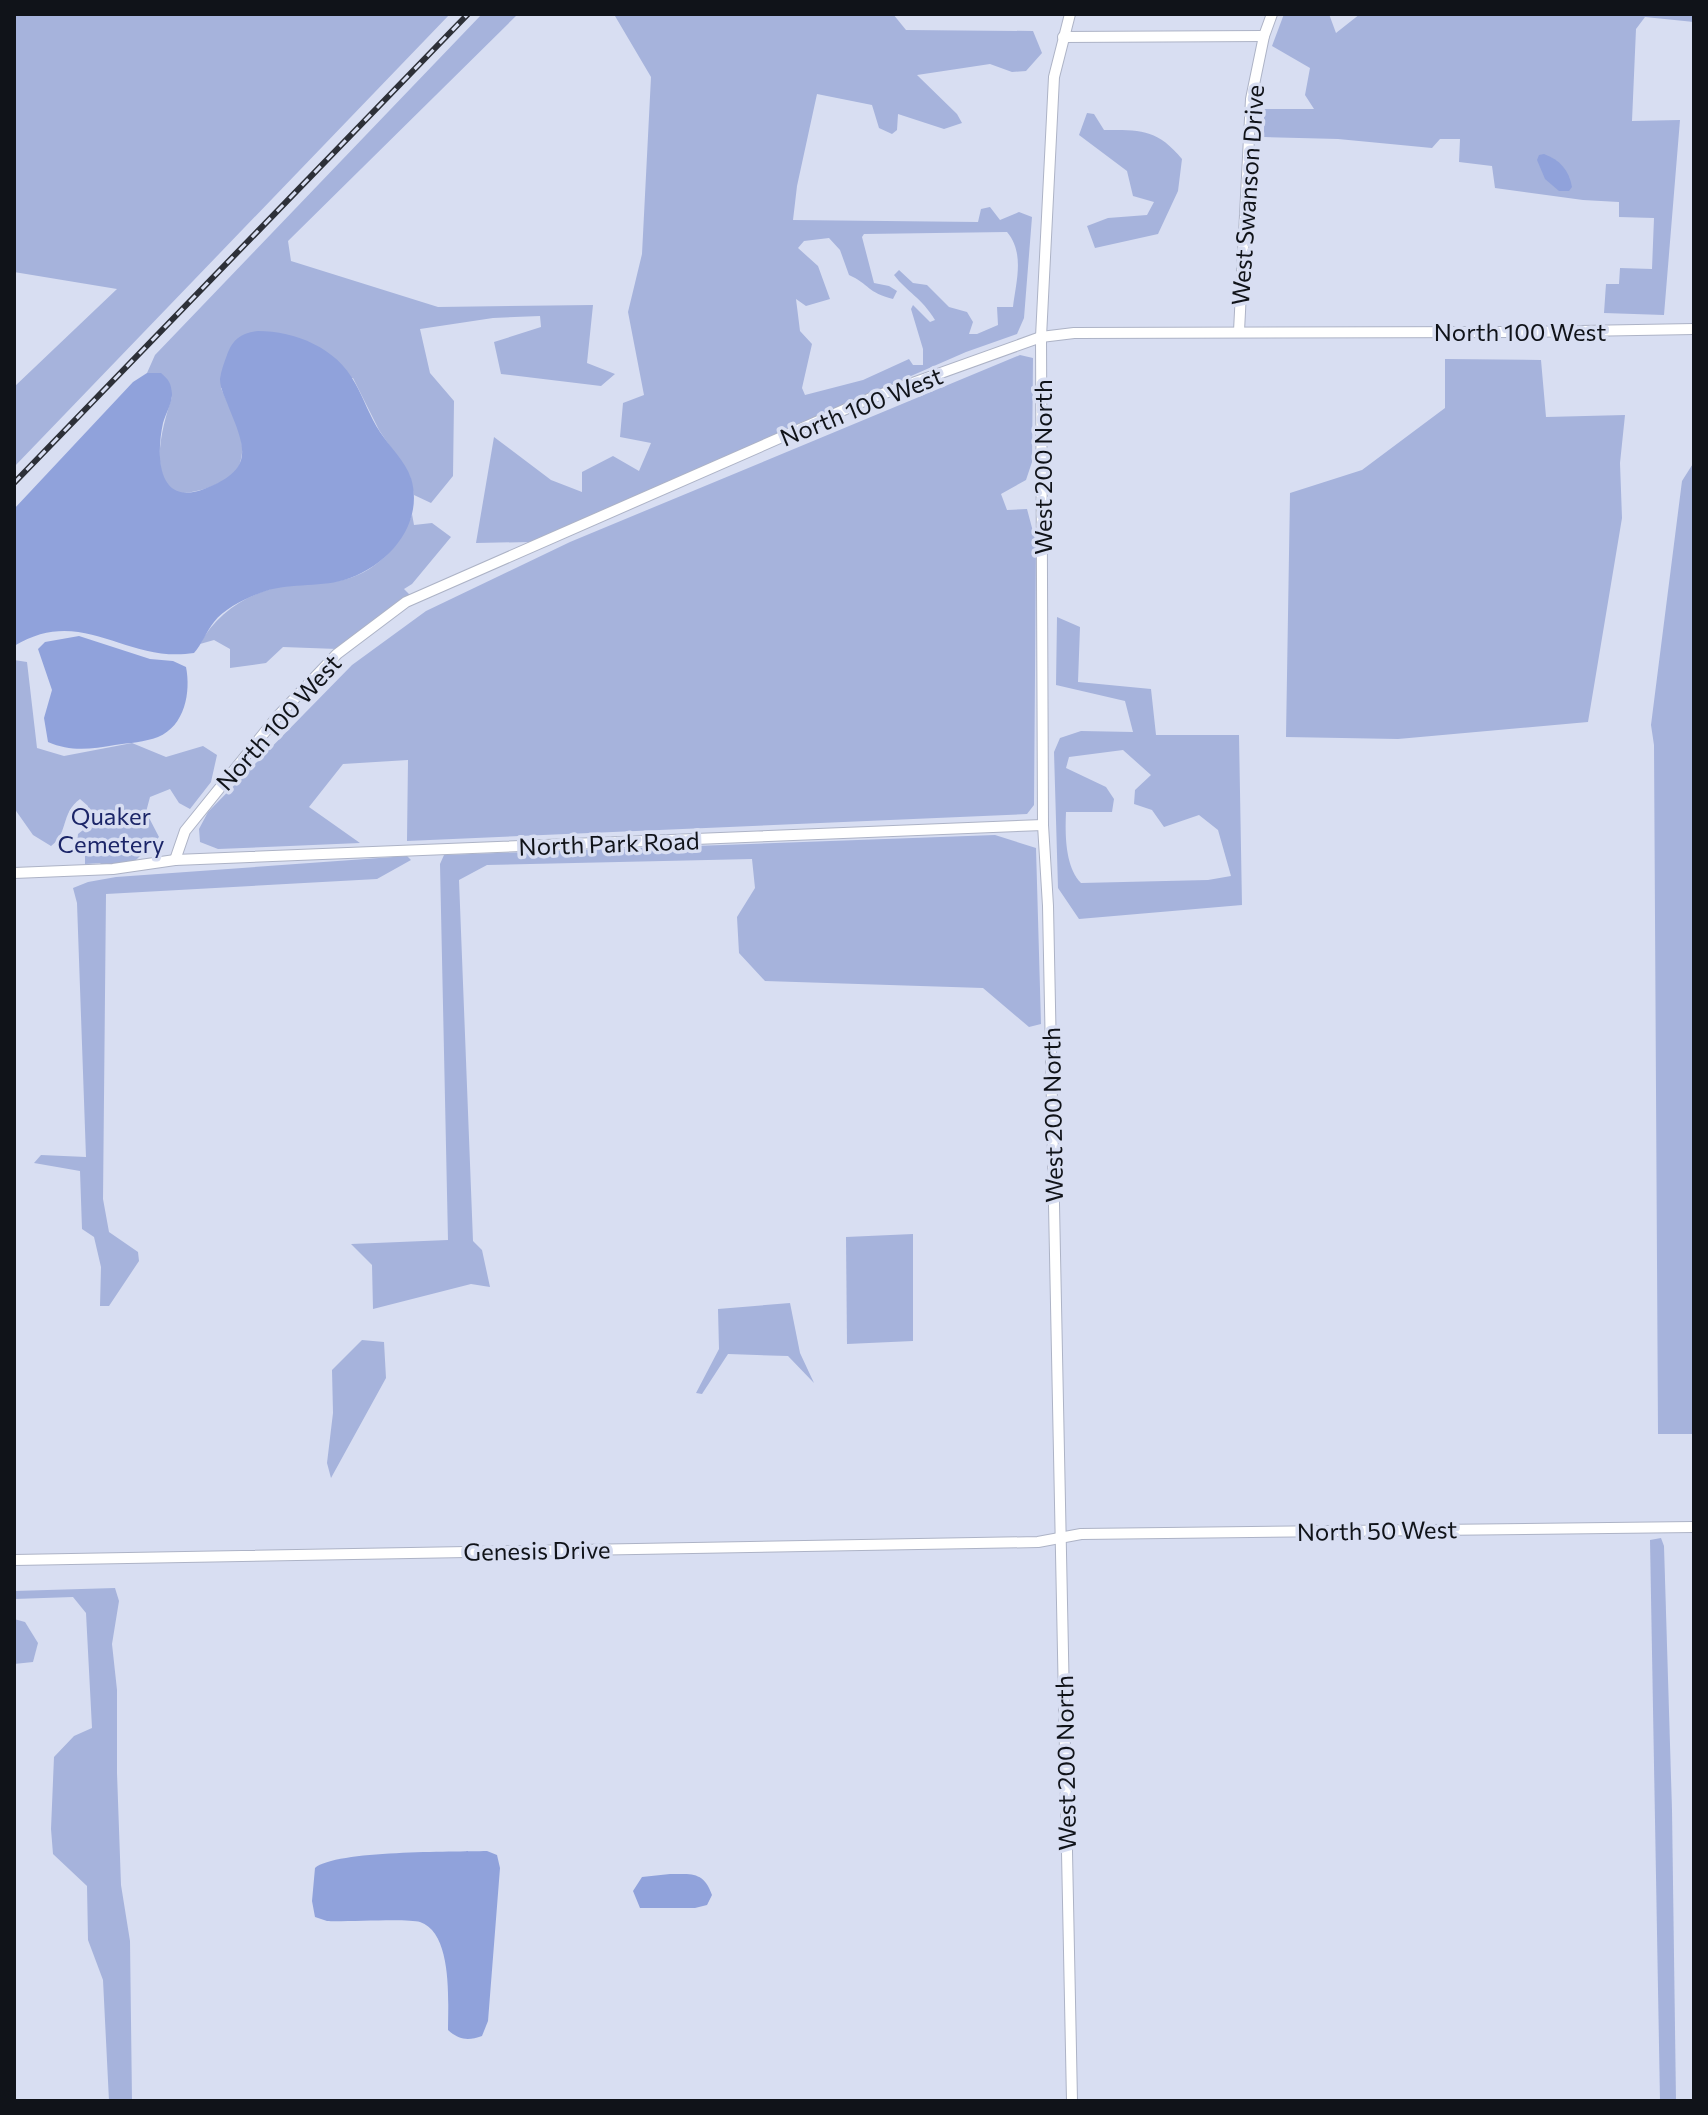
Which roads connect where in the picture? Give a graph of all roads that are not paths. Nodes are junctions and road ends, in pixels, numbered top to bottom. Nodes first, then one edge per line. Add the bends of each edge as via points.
1 (1070, 14) edge
2 (1272, 14) edge
3 (1264, 36) junction
4 (1063, 37) junction
5 (1694, 329) edge
6 (1239, 331) junction
7 (1041, 337) junction
8 (1043, 825) junction
9 (175, 860) junction
10 (14, 873) edge
11 (1694, 1527) edge
12 (1060, 1537) junction
13 (14, 1560) edge
14 (1072, 2101) edge

1 - 4 street, West 200 North
2 - 3 street, West Swanson Drive
3 - 4 street
3 - 6 street, West Swanson Drive via 1251,99
4 - 7 street, West 200 North via 1054,77
5 - 6 street, North 100 West
6 - 7 street, North 100 West
7 - 8 street, West 200 North
7 - 9 street, North 100 West via 871,398 406,602 337,654 277,717 185,831
8 - 9 street, North Park Road
8 - 12 street, West 200 North
9 - 10 street, North Park Road
11 - 12 street, North 50 West
12 - 13 street, Genesis Drive via 1038,1542
12 - 14 street, West 200 North

